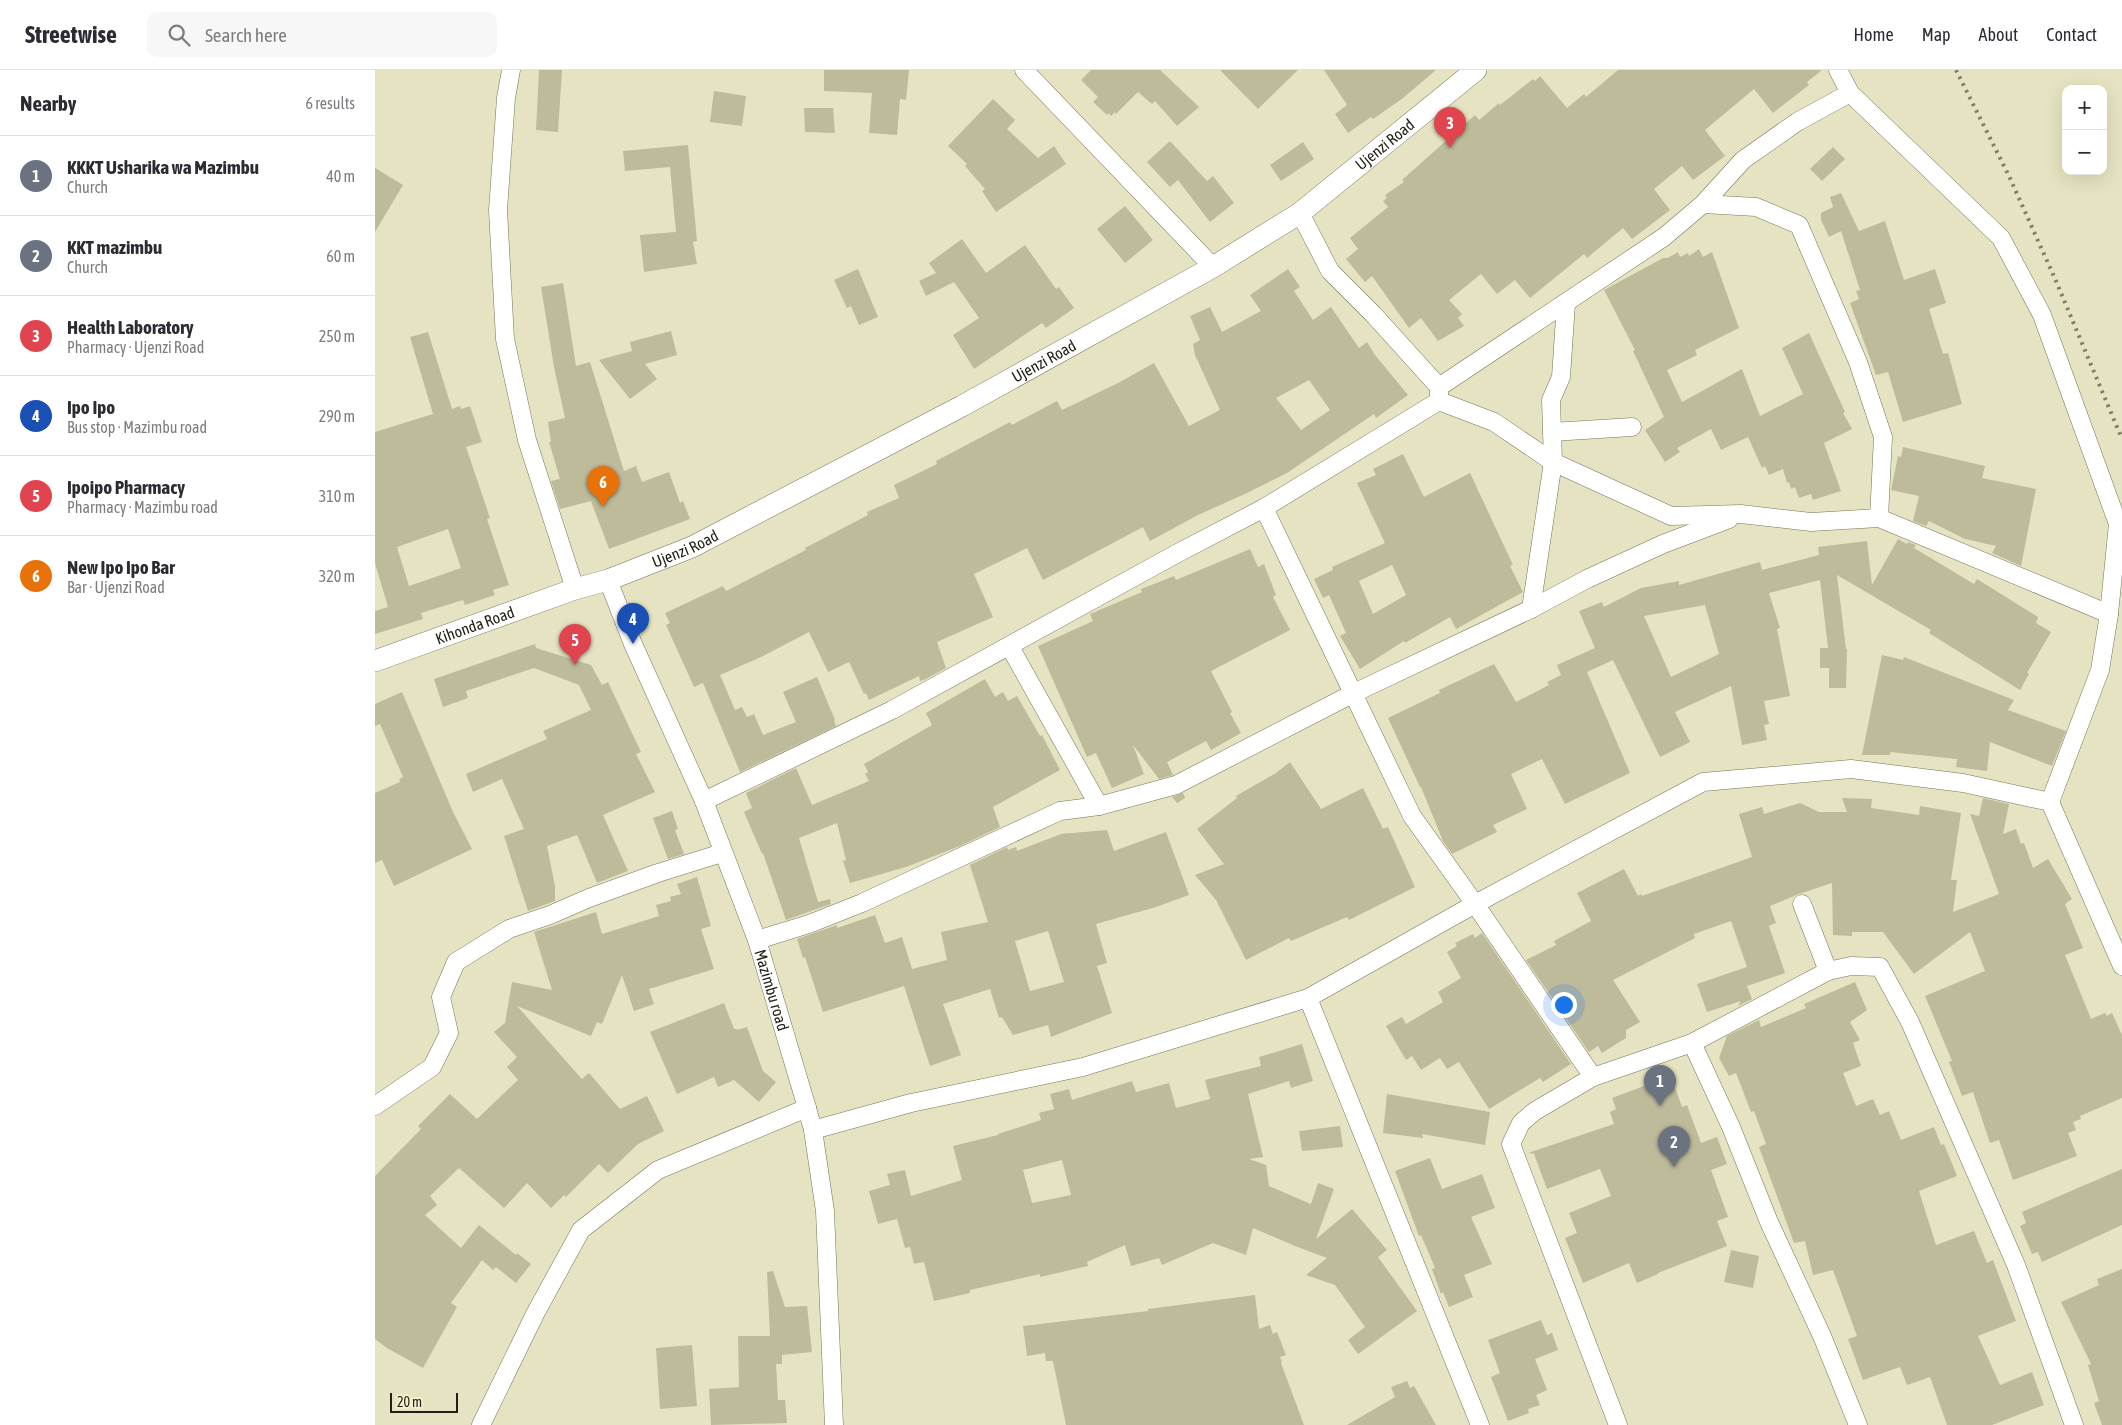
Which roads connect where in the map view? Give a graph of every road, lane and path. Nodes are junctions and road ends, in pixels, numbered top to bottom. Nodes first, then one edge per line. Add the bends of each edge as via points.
1 (511, 70) edge
2 (1024, 70) edge
3 (1476, 70) edge
4 (1838, 70) edge
5 (1850, 93) junction
6 (1703, 204) junction
7 (1299, 213) junction
8 (1213, 267) junction
9 (1567, 303) junction
10 (1439, 394) junction
11 (1632, 427) dead end
12 (1552, 432) junction
13 (1553, 462) junction
14 (1264, 508) junction
15 (1741, 514) junction
16 (1879, 518) junction
17 (2120, 527) edge
18 (608, 580) junction
19 (575, 589) junction
20 (1531, 609) junction
21 (2109, 614) junction
22 (1010, 647) junction
23 (375, 661) edge
24 (1354, 693) junction
25 (704, 801) junction
26 (2050, 802) junction
27 (1099, 806) junction
28 (722, 853) junction
29 (1475, 904) junction
30 (1802, 904) dead end
31 (757, 940) junction
32 (2122, 966) edge
33 (1828, 970) junction
34 (1309, 998) junction
35 (1692, 1043) junction
36 (1593, 1077) junction
37 (375, 1106) edge
38 (807, 1108) junction
39 (813, 1130) junction
40 (481, 1425) edge
41 (834, 1425) edge
42 (1480, 1425) edge
43 (1618, 1425) edge
44 (1858, 1425) edge
45 (2074, 1425) edge

1 - 19 street via 498,210 505,339 527,440
2 - 8 street
3 - 7 street, Ujenzi Road
4 - 5 street
5 - 6 street via 1797,122 1743,160
5 - 17 street via 2001,238 2041,315
6 - 9 street via 1664,237
6 - 16 street via 1756,207 1799,225 1858,362 1883,437
7 - 8 street, Ujenzi Road
7 - 10 street via 1330,271 1373,314
8 - 18 street, Ujenzi Road via 962,406 693,547
9 - 10 street
9 - 12 street via 1561,378 1551,400
10 - 13 street via 1494,422
10 - 14 street
11 - 12 street
12 - 13 street
13 - 15 street via 1671,516
13 - 20 street
14 - 22 street
14 - 24 street
15 - 16 street via 1811,522
15 - 20 street via 1663,544
16 - 21 street
17 - 21 street
18 - 19 street, Ujenzi Road
18 - 25 street, Mazimbu road via 633,644
19 - 23 street, Kihonda Road
20 - 24 street
21 - 26 street via 2100,670
22 - 25 street via 892,710
22 - 27 street
24 - 27 street via 1176,785
24 - 29 street via 1412,816
25 - 28 street, Mazimbu road
26 - 29 street via 1963,783 1851,769 1703,782
26 - 32 street
27 - 31 street via 1060,811 862,903
28 - 31 street, Mazimbu road
28 - 37 street via 632,882 509,929 456,962 441,997 449,1033 432,1068
29 - 34 street
29 - 36 street
30 - 33 street
31 - 38 street, Mazimbu road
33 - 35 street
33 - 45 street via 1851,966 1880,968 1910,1022 2016,1265
34 - 39 street via 1083,1067 911,1103
34 - 42 street
35 - 36 street
35 - 44 street
36 - 43 street via 1535,1111 1521,1123 1511,1144
38 - 39 street, Mazimbu road
38 - 40 street via 657,1170 581,1230 535,1314
39 - 41 street, Mazimbu road via 825,1211

